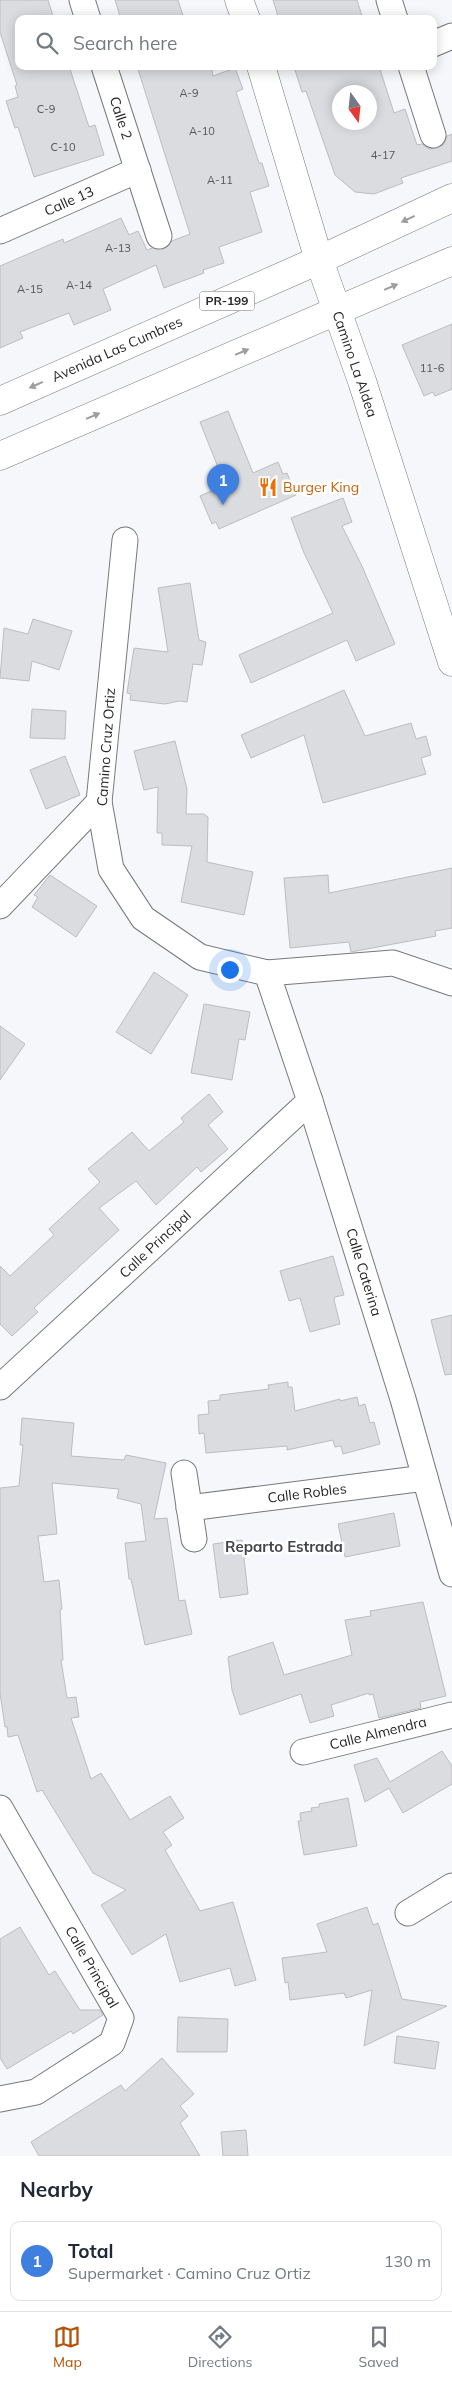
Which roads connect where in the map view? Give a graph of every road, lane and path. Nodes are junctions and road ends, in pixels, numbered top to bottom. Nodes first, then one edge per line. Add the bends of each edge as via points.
1 (82, 0) edge
2 (240, 0) edge
3 (389, 0) edge
4 (87, 15) edge
5 (245, 15) edge
6 (394, 15) edge
7 (452, 36) edge
8 (437, 42) edge
9 (105, 70) edge
10 (262, 70) edge
11 (412, 70) edge
12 (433, 135) dead end
13 (138, 170) junction
14 (452, 198) edge
15 (0, 231) edge
16 (159, 236) dead end
17 (319, 260) junction
18 (452, 261) edge
19 (337, 311) junction
20 (0, 401) edge
21 (0, 456) edge
22 (125, 540) dead end
23 (450, 646) edge
24 (99, 802) junction
25 (0, 906) edge
26 (267, 973) junction
27 (452, 983) edge
28 (310, 1101) junction
29 (0, 1387) edge
30 (184, 1473) dead end
31 (425, 1478) junction
32 (189, 1508) junction
33 (194, 1539) dead end
34 (452, 1574) edge
35 (452, 1715) edge
36 (303, 1752) dead end
37 (0, 1808) edge
38 (452, 1886) edge
39 (408, 1913) dead end
40 (0, 2099) edge

1 - 4 street
2 - 5 main road
3 - 6 street
7 - 8 street
9 - 13 street, Calle 2
10 - 17 main road, Camino La Aldea
11 - 12 street
13 - 15 street, Calle 13
13 - 16 street, Calle 2
14 -> 17 main road, Avenida Las Cumbres / PR-199
17 - 19 main road, Camino La Aldea
17 -> 20 main road, Avenida Las Cumbres / PR-199
19 -> 18 main road
21 -> 19 main road
19 - 23 main road, Camino La Aldea
22 - 24 street, Camino Cruz Ortiz
24 - 25 street
24 - 26 street, Camino Cruz Ortiz via 111,869 143,918 200,957
26 - 27 street, Camino Cruz Ortiz via 392,963
26 - 28 street, Calle Caterina
28 - 29 street, Calle Principal
28 - 31 street, Calle Caterina
30 - 32 street
31 - 32 street, Calle Robles
31 - 34 street, Calle Caterina
32 - 33 street
35 - 36 street, Calle Almendra
37 - 40 street, Calle Principal via 121,2018 112,2043 36,2092
38 - 39 street

